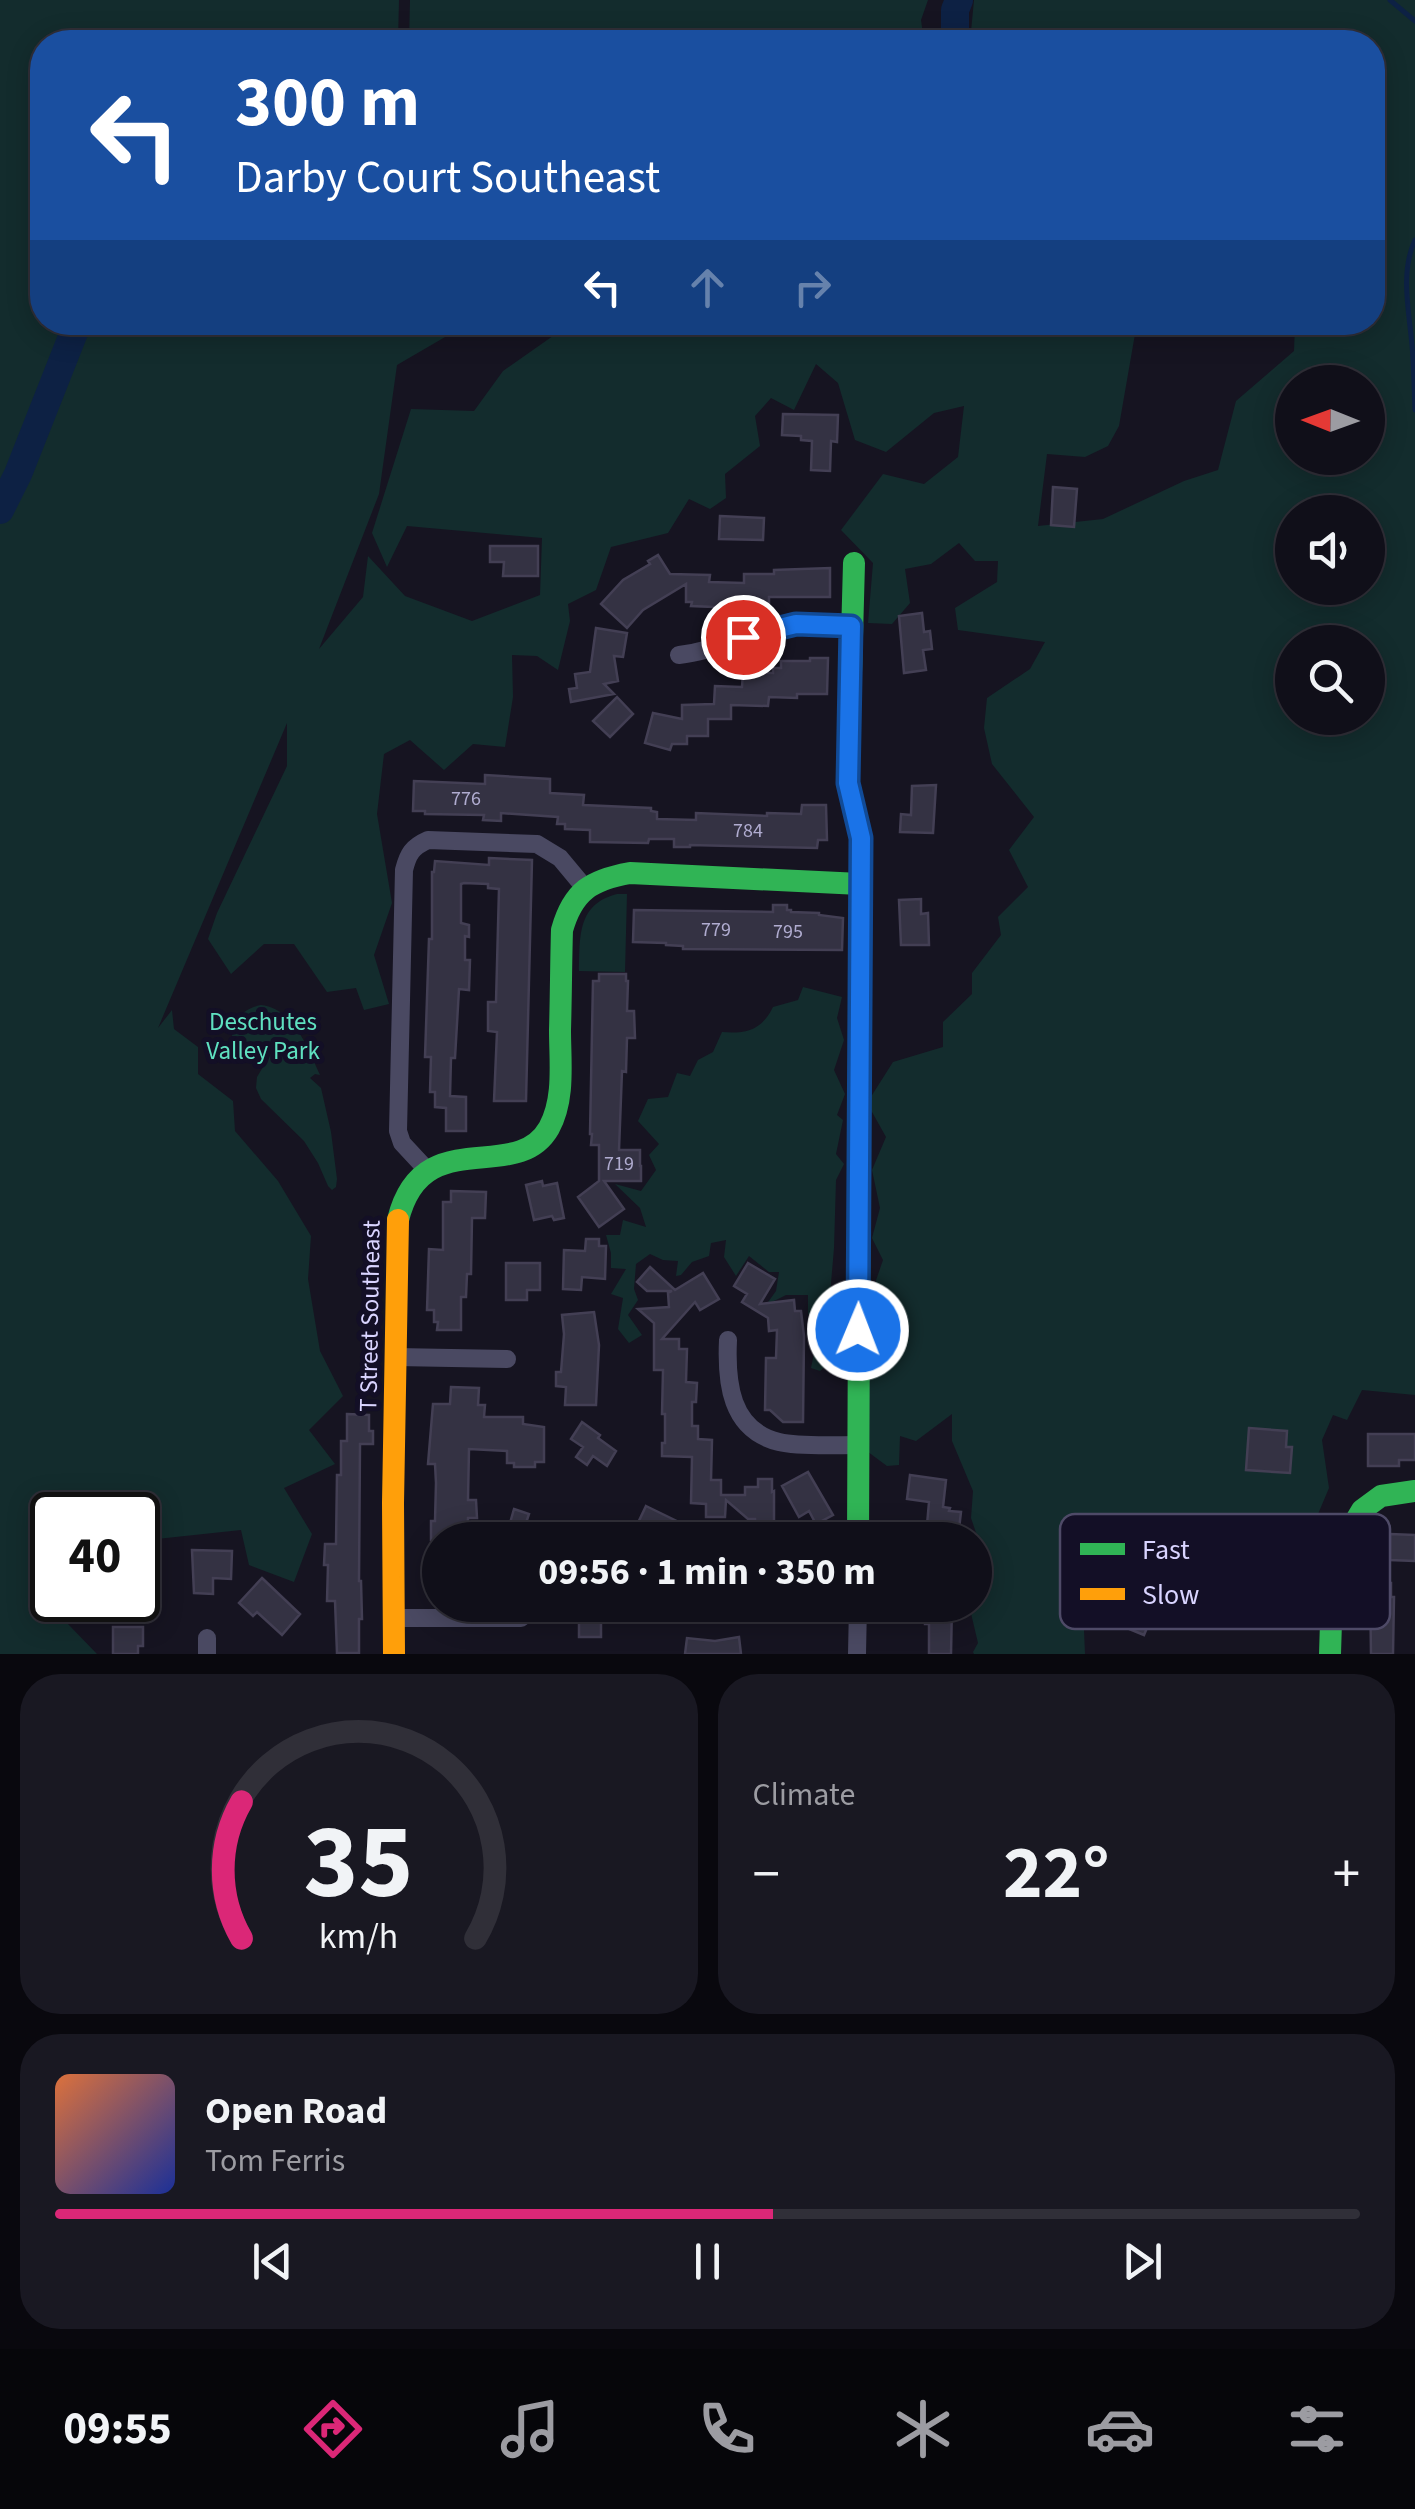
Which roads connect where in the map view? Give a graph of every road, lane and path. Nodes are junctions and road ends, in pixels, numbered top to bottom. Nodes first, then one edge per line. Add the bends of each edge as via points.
1 (854, 563) dead end
2 (851, 626) junction
3 (679, 654) dead end
4 (860, 884) junction
5 (586, 888) junction
6 (428, 1171) junction
7 (728, 1340) dead end
8 (396, 1357) junction
9 (507, 1360) dead end
10 (857, 1446) junction
11 (1415, 1491) edge
12 (1360, 1514) edge
13 (858, 1522) edge
14 (394, 1618) junction
15 (422, 1618) edge
16 (858, 1622) edge
17 (394, 1654) edge
18 (857, 1654) edge

1 - 2 street
2 - 3 street via 796,624
2 - 4 street via 848,783 861,838
4 - 5 street via 630,873
4 - 10 street
5 - 6 street via 574,898 562,930 559,1096 546,1132 520,1151 452,1159
5 - 6 street via 537,844 428,840 408,854 398,1131
6 - 8 street, T Street Southeast via 400,1205
7 - 10 street via 729,1386 752,1428 780,1443
8 - 9 street
8 - 14 street, T Street Southeast
10 - 13 street
11 - 12 street via 1381,1496
14 - 15 street
14 - 17 street, T Street Southeast
16 - 18 street

